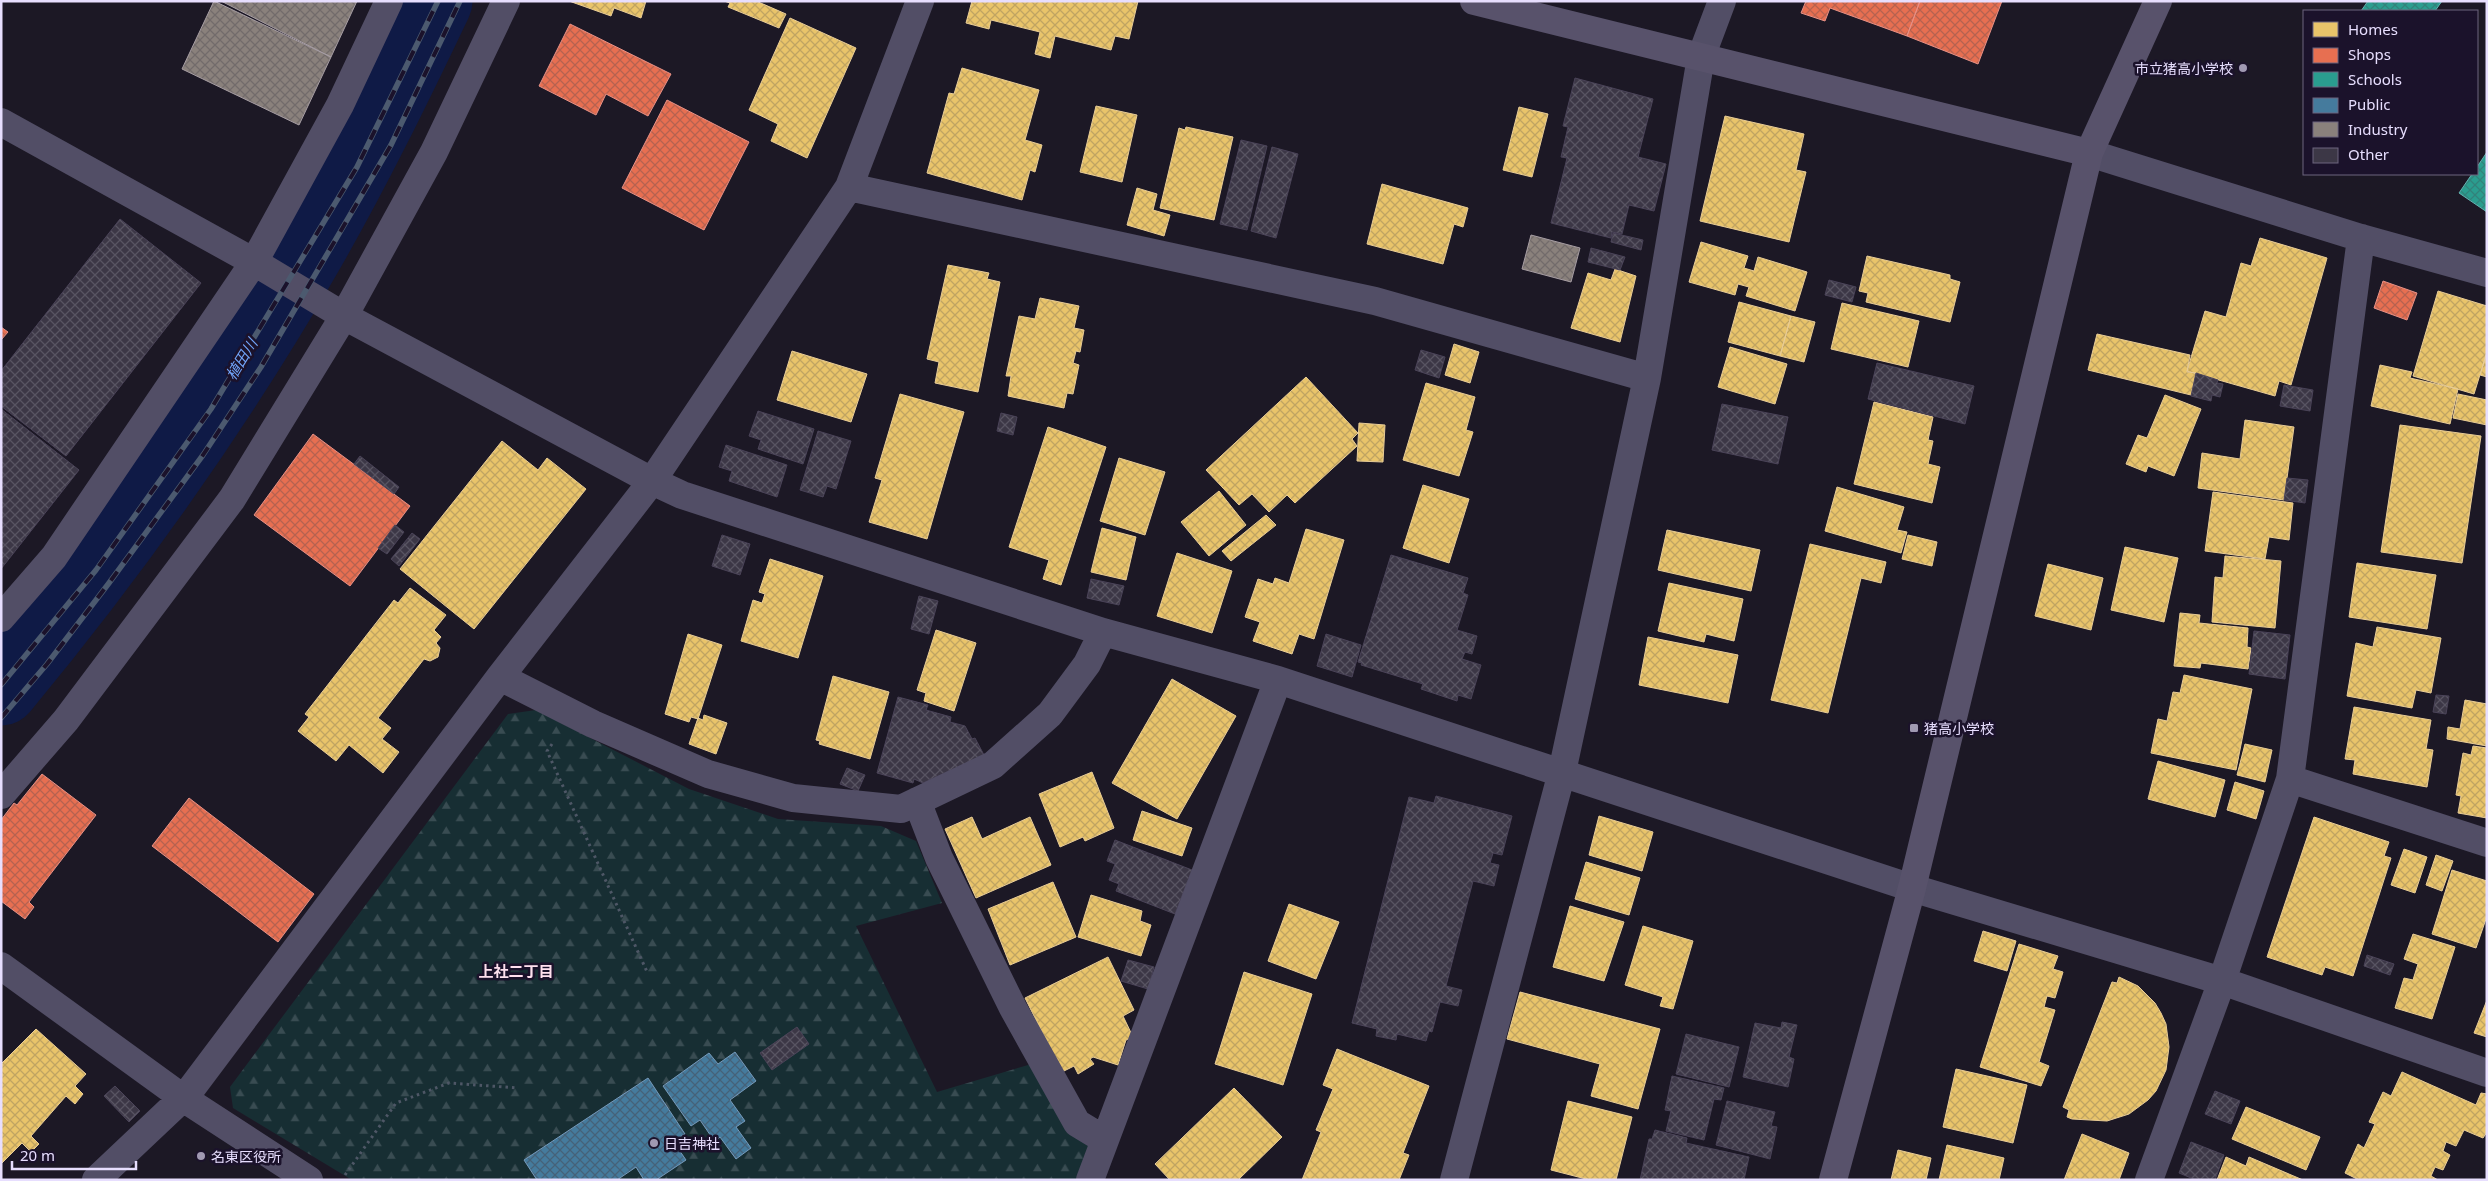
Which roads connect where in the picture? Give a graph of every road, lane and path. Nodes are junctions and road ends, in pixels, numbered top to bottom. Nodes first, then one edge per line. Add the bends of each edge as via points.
1 (389, 1) edge
2 (506, 1) edge
3 (920, 1) edge
4 (1474, 1) edge
5 (1722, 1) edge
6 (2158, 1) edge
7 (1701, 57) junction
8 (1, 122) edge
9 (2089, 153) junction
10 (849, 187) junction
11 (2361, 238) junction
12 (262, 267) junction
13 (2487, 273) edge
14 (344, 316) junction
15 (1647, 378) junction
16 (652, 481) junction
17 (1, 618) edge
18 (1103, 632) junction
19 (500, 677) junction
20 (1278, 680) junction
21 (572, 714) junction
22 (1562, 772) junction
23 (2290, 779) junction
24 (1, 795) edge
25 (917, 801) junction
26 (2487, 843) edge
27 (1912, 888) junction
28 (1, 966) edge
29 (648, 974) dead end
30 (2222, 981) junction
31 (2487, 1074) edge
32 (518, 1088) dead end
33 (183, 1098) junction
34 (1105, 1140) junction
35 (96, 1180) edge
36 (309, 1180) edge
37 (342, 1180) edge
38 (1090, 1180) edge
39 (1454, 1180) edge
40 (1833, 1180) edge
41 (2149, 1180) edge

1 - 12 street
2 - 14 street via 434,152
3 - 10 street
4 - 7 street
5 - 7 street
6 - 9 street
7 - 9 street
7 - 15 street
8 - 12 street
9 - 11 street
9 - 27 street
10 - 15 street via 1375,301
10 - 16 street
11 - 13 street
11 - 23 street
12 - 14 street
12 - 17 street via 54,557
14 - 16 street
14 - 24 street via 232,499 66,720
15 - 22 street
16 - 18 street via 682,494
16 - 19 street
18 - 20 street
18 - 25 street via 1087,664 1050,714 993,765
19 - 21 street
19 - 33 street
20 - 22 street
20 - 34 street
21 - 25 street via 708,774 793,798 901,809
21 - 29 path via 547,751
22 - 27 street
22 - 39 street
23 - 26 street
23 - 30 street
25 - 34 street via 939,858 1077,1123
27 - 30 street
27 - 40 street
28 - 33 street
30 - 31 street
30 - 41 street
32 - 37 path via 449,1083 396,1102
33 - 35 street
33 - 36 street
34 - 38 street

